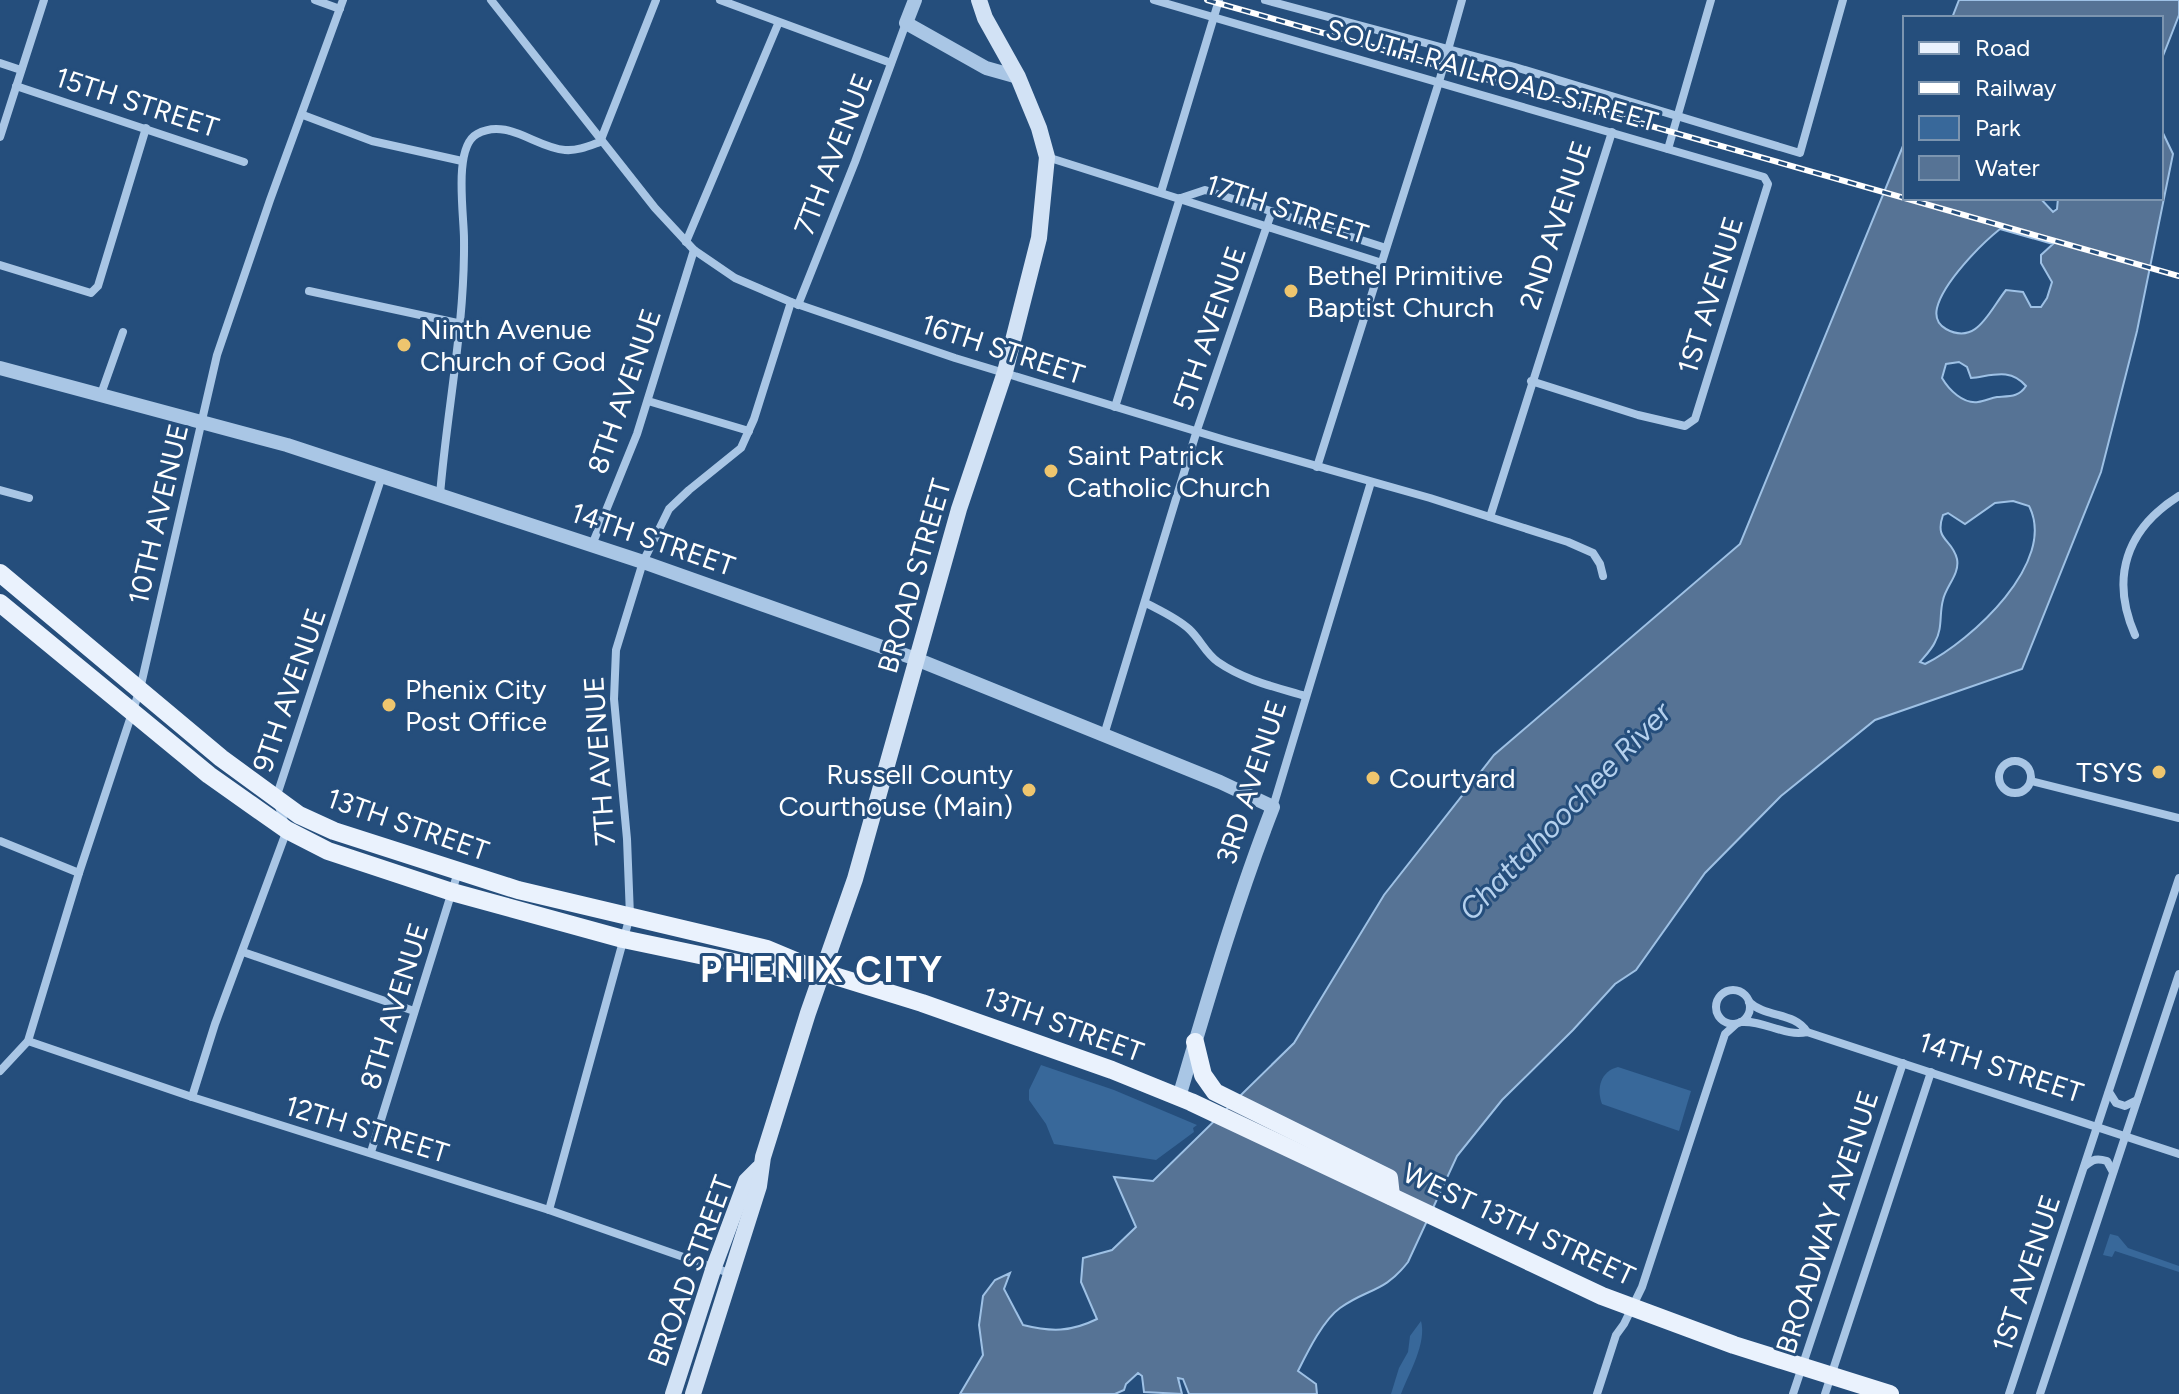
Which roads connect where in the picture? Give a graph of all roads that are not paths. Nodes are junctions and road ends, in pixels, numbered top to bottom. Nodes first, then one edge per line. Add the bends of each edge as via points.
1 (44, 0) edge
2 (315, 0) edge
3 (491, 0) edge
4 (656, 0) edge
5 (720, 0) edge
6 (915, 0) edge
7 (979, 0) edge
8 (1154, 0) edge
9 (1219, 0) edge
10 (1265, 0) edge
11 (1462, 0) edge
12 (1711, 0) edge
13 (1843, 0) edge
14 (342, 4) edge
15 (1213, 17) junction
16 (906, 23) junction
17 (778, 24) junction
18 (1449, 48) junction
19 (0, 63) edge
20 (891, 63) junction
21 (21, 70) junction
22 (1018, 77) junction
23 (1439, 82) junction
24 (16, 86) junction
25 (303, 115) junction
26 (1678, 115) junction
27 (146, 128) junction
28 (1612, 132) junction
29 (0, 137) edge
30 (600, 142) junction
31 (1668, 149) junction
32 (1047, 157) junction
33 (462, 161) junction
34 (244, 162) dead end
35 (1768, 184) joint
36 (1161, 192) junction
37 (1180, 198) junction
38 (1272, 211) junction
39 (1267, 227) junction
40 (686, 242) junction
41 (1386, 248) junction
42 (694, 250) junction
43 (1382, 263) junction
44 (0, 265) edge
45 (309, 291) dead end
46 (794, 303) junction
47 (462, 324) junction
48 (123, 332) dead end
49 (0, 368) edge
50 (1005, 372) junction
51 (1531, 381) junction
52 (101, 394) junction
53 (648, 401) junction
54 (1115, 407) junction
55 (200, 423) junction
56 (1197, 430) junction
57 (749, 431) junction
58 (1317, 467) junction
59 (382, 476) junction
60 (1371, 482) junction
61 (0, 490) edge
62 (440, 495) junction
63 (2179, 496) edge
64 (29, 498) dead end
65 (1490, 517) junction
66 (592, 545) junction
67 (643, 562) junction
68 (0, 573) edge
69 (1603, 576) dead end
70 (0, 603) edge
71 (1146, 603) junction
72 (2135, 635) dead end
73 (916, 659) junction
74 (140, 689) junction
75 (1305, 696) junction
76 (132, 712) junction
77 (1104, 735) junction
78 (2031, 781) dead end
79 (276, 798) junction
80 (1273, 807) junction
81 (2179, 818) edge
82 (287, 830) junction
83 (0, 841) edge
84 (458, 872) junction
85 (79, 873) junction
86 (2179, 878) edge
87 (452, 892) junction
88 (630, 916) junction
89 (623, 939) junction
90 (243, 952) junction
91 (822, 972) junction
92 (2179, 974) edge
93 (1749, 1002) junction
94 (414, 1011) junction
95 (1720, 1019) junction
96 (1738, 1023) junction
97 (1807, 1032) junction
98 (1725, 1034) junction
99 (28, 1041) junction
100 (1195, 1042) junction
101 (1903, 1063) junction
102 (0, 1071) edge
103 (1931, 1072) junction
104 (2109, 1091) junction
105 (192, 1097) junction
106 (1185, 1099) junction
107 (2137, 1100) junction
108 (2098, 1126) junction
109 (2126, 1135) junction
110 (371, 1152) junction
111 (2179, 1154) edge
112 (2084, 1166) junction
113 (759, 1168) junction
114 (2113, 1173) junction
115 (1391, 1196) junction
116 (549, 1210) junction
117 (714, 1267) junction
118 (732, 1274) junction
119 (1803, 1365) junction
120 (1832, 1374) junction
121 (673, 1394) edge
122 (693, 1394) edge
123 (1597, 1394) edge
124 (1793, 1394) edge
125 (1825, 1394) edge
126 (1890, 1394) edge
127 (2009, 1394) edge
128 (2040, 1394) edge

1 - 21 street
2 - 14 street
3 - 30 street, 16TH STREET
4 - 30 street
5 - 17 street
6 - 16 street
7 - 22 main road, BROAD STREET
8 - 15 street, SOUTH RAILROAD STREET
9 - 15 street
10 - 18 street
11 - 18 street
12 - 26 street
13 - 26 street via 1800,153
14 - 25 street, 10TH AVENUE
15 - 23 street, SOUTH RAILROAD STREET
15 - 36 street
16 - 20 street
16 - 22 street via 986,68
17 - 20 street
17 - 40 street
18 - 23 street
18 - 26 street
19 - 21 street, 15TH STREET
20 - 46 street, 7TH AVENUE
21 - 24 street
22 - 32 main road, BROAD STREET
23 - 28 street, SOUTH RAILROAD STREET
23 - 41 street
24 - 27 street, 15TH STREET
24 - 29 street
25 - 33 street via 372,141
25 - 55 street, 10TH AVENUE via 217,355
26 - 31 street
27 - 34 street, 15TH STREET
27 - 44 street via 98,286 91,293
28 - 31 street, SOUTH RAILROAD STREET
28 - 51 street, 2ND AVENUE
30 - 33 street via 567,151 515,132 487,130 474,135
30 - 40 street, 16TH STREET
31 - 35 street, SOUTH RAILROAD STREET via 1764,177
32 - 36 street, 17TH STREET
32 - 50 main road, BROAD STREET via 1039,238
33 - 47 street
35 - 51 street, 1ST AVENUE via 1695,419 1685,426
36 - 37 street, 17TH STREET
37 - 38 street, 17TH STREET via 1205,190
37 - 39 street, 17TH STREET
37 - 54 street
38 - 39 street, 5TH AVENUE
38 - 41 street, 17TH STREET
39 - 43 street, 17TH STREET
39 - 56 street, 5TH AVENUE
40 - 42 street, 16TH STREET
41 - 43 street
42 - 46 street, 16TH STREET via 735,278
42 - 53 street, 8TH AVENUE
43 - 58 street
45 - 47 street
46 - 50 street, 16TH STREET
46 - 57 street, 7TH AVENUE
47 - 62 street
48 - 52 street
49 - 52 street, 14TH STREET
50 - 54 street, 16TH STREET
50 - 73 main road, BROAD STREET
51 - 65 street, 2ND AVENUE
52 - 55 street, 14TH STREET
53 - 57 street
53 - 66 street, 8TH AVENUE
54 - 56 street, 16TH STREET
55 - 59 street, 14TH STREET
55 - 74 street, 10TH AVENUE
56 - 58 street, 16TH STREET
56 - 71 street, 5TH AVENUE
57 - 67 street, 7TH AVENUE via 732,457 669,509
58 - 60 street, 16TH STREET
59 - 62 street, 14TH STREET
59 - 79 street, 9TH AVENUE
60 - 65 street, 16TH STREET
60 - 75 street, 3RD AVENUE
61 - 64 street
62 - 66 street, 14TH STREET
63 - 72 street via 2139,531 2124,564 2124,610
65 - 69 street, 16TH STREET via 1593,553
66 - 67 street, 14TH STREET
67 - 73 street, 14TH STREET
67 - 88 street, 7TH AVENUE via 616,650 614,674
68 - 74 main road, 13TH STREET
70 - 76 main road, 13TH STREET
71 - 75 street via 1190,630 1214,660 1254,681
71 - 77 street, 5TH AVENUE
73 - 77 street, 14TH STREET
73 - 91 main road, BROAD STREET via 855,879
74 - 76 street, 10TH AVENUE
74 - 79 main road, 13TH STREET
75 - 80 street, 3RD AVENUE
76 - 82 main road, 13TH STREET
76 - 85 street, 10TH AVENUE
77 - 80 street, 14TH STREET
78 - 81 street
79 - 82 street, 9TH AVENUE
79 - 84 main road, 13TH STREET via 334,831
80 - 100 street, 3RD AVENUE
82 - 87 main road, 13TH STREET via 328,851
82 - 90 street
83 - 85 street
84 - 87 street, 8TH AVENUE
84 - 88 main road, 13TH STREET
85 - 99 street, 10TH AVENUE
86 - 104 street, 1ST AVENUE
87 - 89 main road, 13TH STREET
87 - 94 street, 8TH AVENUE
88 - 89 street, 7TH AVENUE
88 - 91 main road, 13TH STREET via 767,949
89 - 91 main road, 13TH STREET via 752,966
89 - 116 street, 7TH AVENUE
90 - 94 street
90 - 105 street
91 - 106 main road, 13TH STREET via 1032,1041
91 - 113 main road, BROAD STREET
92 - 107 street, 1ST AVENUE
93 - 95 street, 14TH STREET via 1736,990 1725,992 1717,999
93 - 96 street via 1749,1013
93 - 97 street, 14TH STREET via 1797,1021
94 - 110 street, 8TH AVENUE
95 - 96 street, 14TH STREET
95 - 98 street
96 - 97 street, 14TH STREET via 1759,1021
96 - 98 street
97 - 101 street, 14TH STREET
98 - 123 street via 1642,1287 1616,1335
99 - 102 street
99 - 105 street, 12TH STREET
100 - 106 street, 3RD AVENUE
100 - 115 main road via 1203,1075 1215,1092 1389,1178
101 - 103 street, 14TH STREET
101 - 119 street, BROADWAY AVENUE
103 - 108 street, 14TH STREET
103 - 120 street, BROADWAY AVENUE
104 - 107 street via 2125,1106
104 - 108 street, 1ST AVENUE
105 - 110 street, 12TH STREET
106 - 115 main road, WEST 13TH STREET
107 - 109 street, 1ST AVENUE
108 - 109 street, 14TH STREET
108 - 112 street, 1ST AVENUE
109 - 111 street, 14TH STREET
109 - 114 street, 1ST AVENUE
110 - 116 street, 12TH STREET
112 - 114 street, 1ST AVENUE via 2099,1158
112 - 127 street, 1ST AVENUE
113 - 117 main road, BROAD STREET via 746,1181
113 - 118 main road, BROAD STREET via 759,1186
114 - 128 street, 1ST AVENUE
115 - 119 main road, WEST 13TH STREET via 1602,1296
116 - 117 street, 12TH STREET
117 - 118 street, 12TH STREET
117 - 121 main road, BROAD STREET
118 - 122 main road, BROAD STREET
119 - 120 main road, WEST 13TH STREET
119 - 124 street, BROADWAY AVENUE
120 - 125 street, BROADWAY AVENUE
120 - 126 main road

